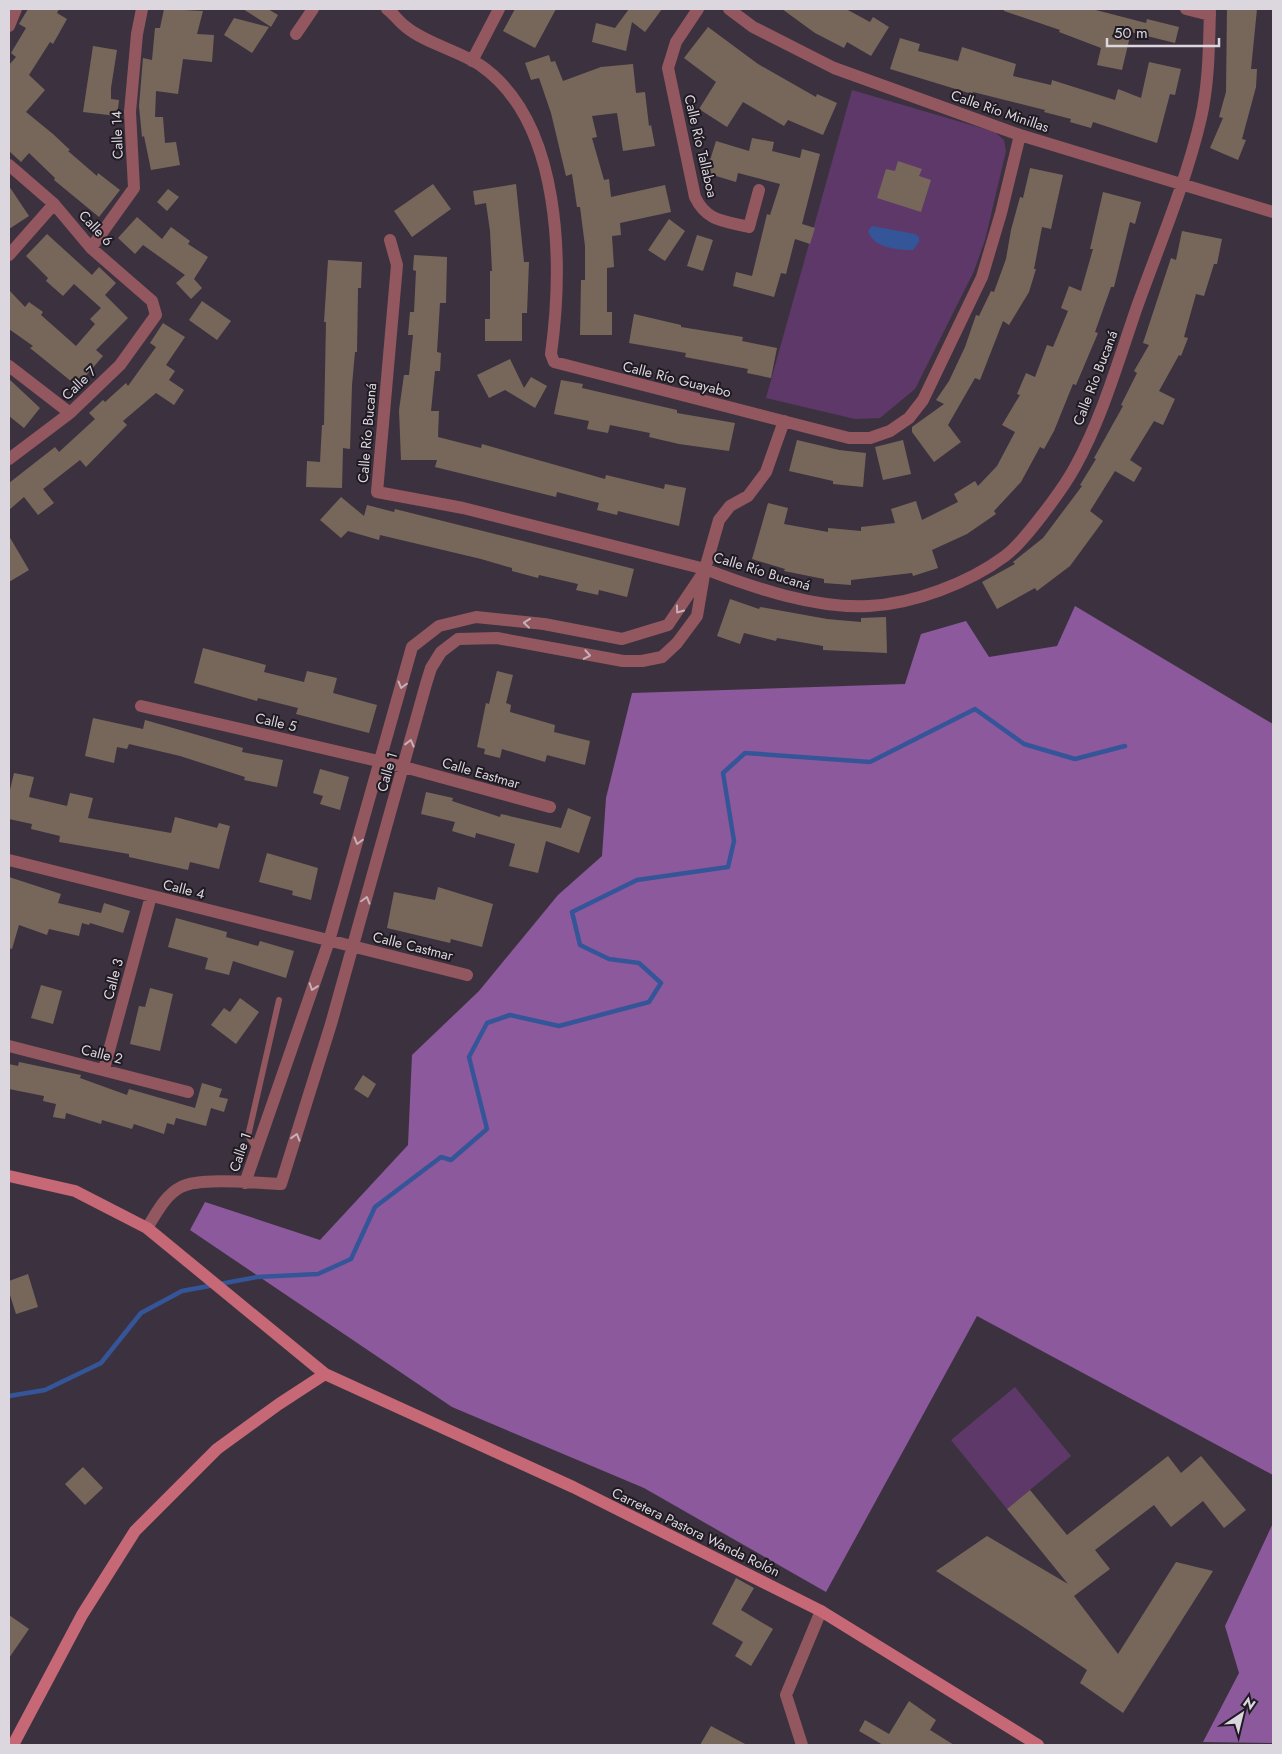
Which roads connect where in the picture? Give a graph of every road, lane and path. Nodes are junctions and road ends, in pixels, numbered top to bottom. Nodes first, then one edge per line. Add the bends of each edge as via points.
1 (16, 9) edge
2 (142, 9) edge
3 (313, 9) edge
4 (386, 9) edge
5 (499, 9) edge
6 (698, 9) edge
7 (729, 9) edge
8 (1186, 9) edge
9 (1210, 12) edge
10 (9, 26) edge
11 (296, 34) dead end
12 (472, 61) junction
13 (1020, 135) junction
14 (9, 165) edge
15 (1182, 184) junction
16 (759, 190) dead end
17 (54, 204) junction
18 (1273, 212) edge
19 (390, 240) dead end
20 (91, 248) junction
21 (9, 255) edge
22 (156, 314) joint
23 (9, 366) edge
24 (70, 413) junction
25 (784, 421) junction
26 (9, 459) edge
27 (705, 569) junction
28 (141, 706) dead end
29 (381, 762) junction
30 (404, 767) junction
31 (550, 807) dead end
32 (9, 860) edge
33 (151, 896) junction
34 (329, 941) junction
35 (352, 946) junction
36 (467, 975) dead end
37 (279, 1000) dead end
38 (9, 1046) edge
39 (104, 1070) junction
40 (188, 1092) dead end
41 (257, 1149) junction
42 (9, 1176) edge
43 (245, 1183) junction
44 (147, 1228) junction
45 (325, 1374) junction
46 (821, 1611) junction
47 (13, 1745) edge
48 (802, 1745) edge
49 (1038, 1745) edge

1 - 10 street
2 - 20 street, Calle 14 via 130,112 134,188
3 - 11 street
4 - 12 street, Calle Río Guayabo via 406,28
5 - 12 street
6 - 16 street, Calle Río Tallaboa via 676,42 668,68 696,197 702,210 713,218 749,227
7 - 13 street, Calle Río Minillas via 754,28 834,68
8 - 9 street
9 - 15 street, Calle Río Bucaná via 1208,71 1201,117
12 - 25 street, Calle Río Guayabo via 518,102 542,160 556,242 556,290 550,354 554,362
13 - 15 street, Calle Río Minillas
13 - 25 street, Calle Río Guayabo via 982,278 923,400 909,418 890,431 870,438 848,438
14 - 17 street, Calle 6
15 - 18 street, Calle Río Minillas
15 - 27 street, Calle Río Bucaná via 1100,411 1075,467 1042,515 1006,556 959,584 916,598 869,606 809,601 741,583
17 - 20 street, Calle 6
17 - 21 street
19 - 27 street, Calle Río Bucaná via 397,265 377,492 463,508
20 - 22 street, Calle 6 via 152,301
22 - 24 street, Calle 7 via 120,365
23 - 24 street
24 - 26 street, Calle 7
25 - 27 street, Calle 1 via 766,472 748,496 730,506 719,520
27 -> 29 street, Calle 1 via 668,625 622,639 544,624 476,617 439,626 412,647
30 -> 27 street, Calle 1 via 431,668 441,652 458,638 497,638 623,661 662,657 697,616
28 - 29 street, Calle 5
29 - 30 street, Calle 5
29 -> 34 street, Calle 1
30 - 31 street, Calle Eastmar
35 -> 30 street, Calle 1
32 - 33 street, Calle 4
33 - 34 street, Calle 4
33 - 39 street, Calle 3
34 - 35 street, Calle 4
34 -> 41 street, Calle 1
35 - 36 street, Calle Castmar
43 -> 35 street, Calle 1 via 282,1184
37 - 41 lane via 248,1136
38 - 39 street, Calle 2
39 - 40 street, Calle 2
41 - 43 street, Calle 1
42 - 44 street, Carretera Pastora Wanda Rolón via 75,1191
43 - 44 street, Calle 1 via 209,1182 182,1186 167,1198
44 - 45 street, Carretera Pastora Wanda Rolón
45 - 46 street, Carretera Pastora Wanda Rolón via 573,1487
45 - 47 street via 217,1450 135,1531 82,1615
46 - 48 street via 786,1695
46 - 49 street, Carretera Pastora Wanda Rolón

